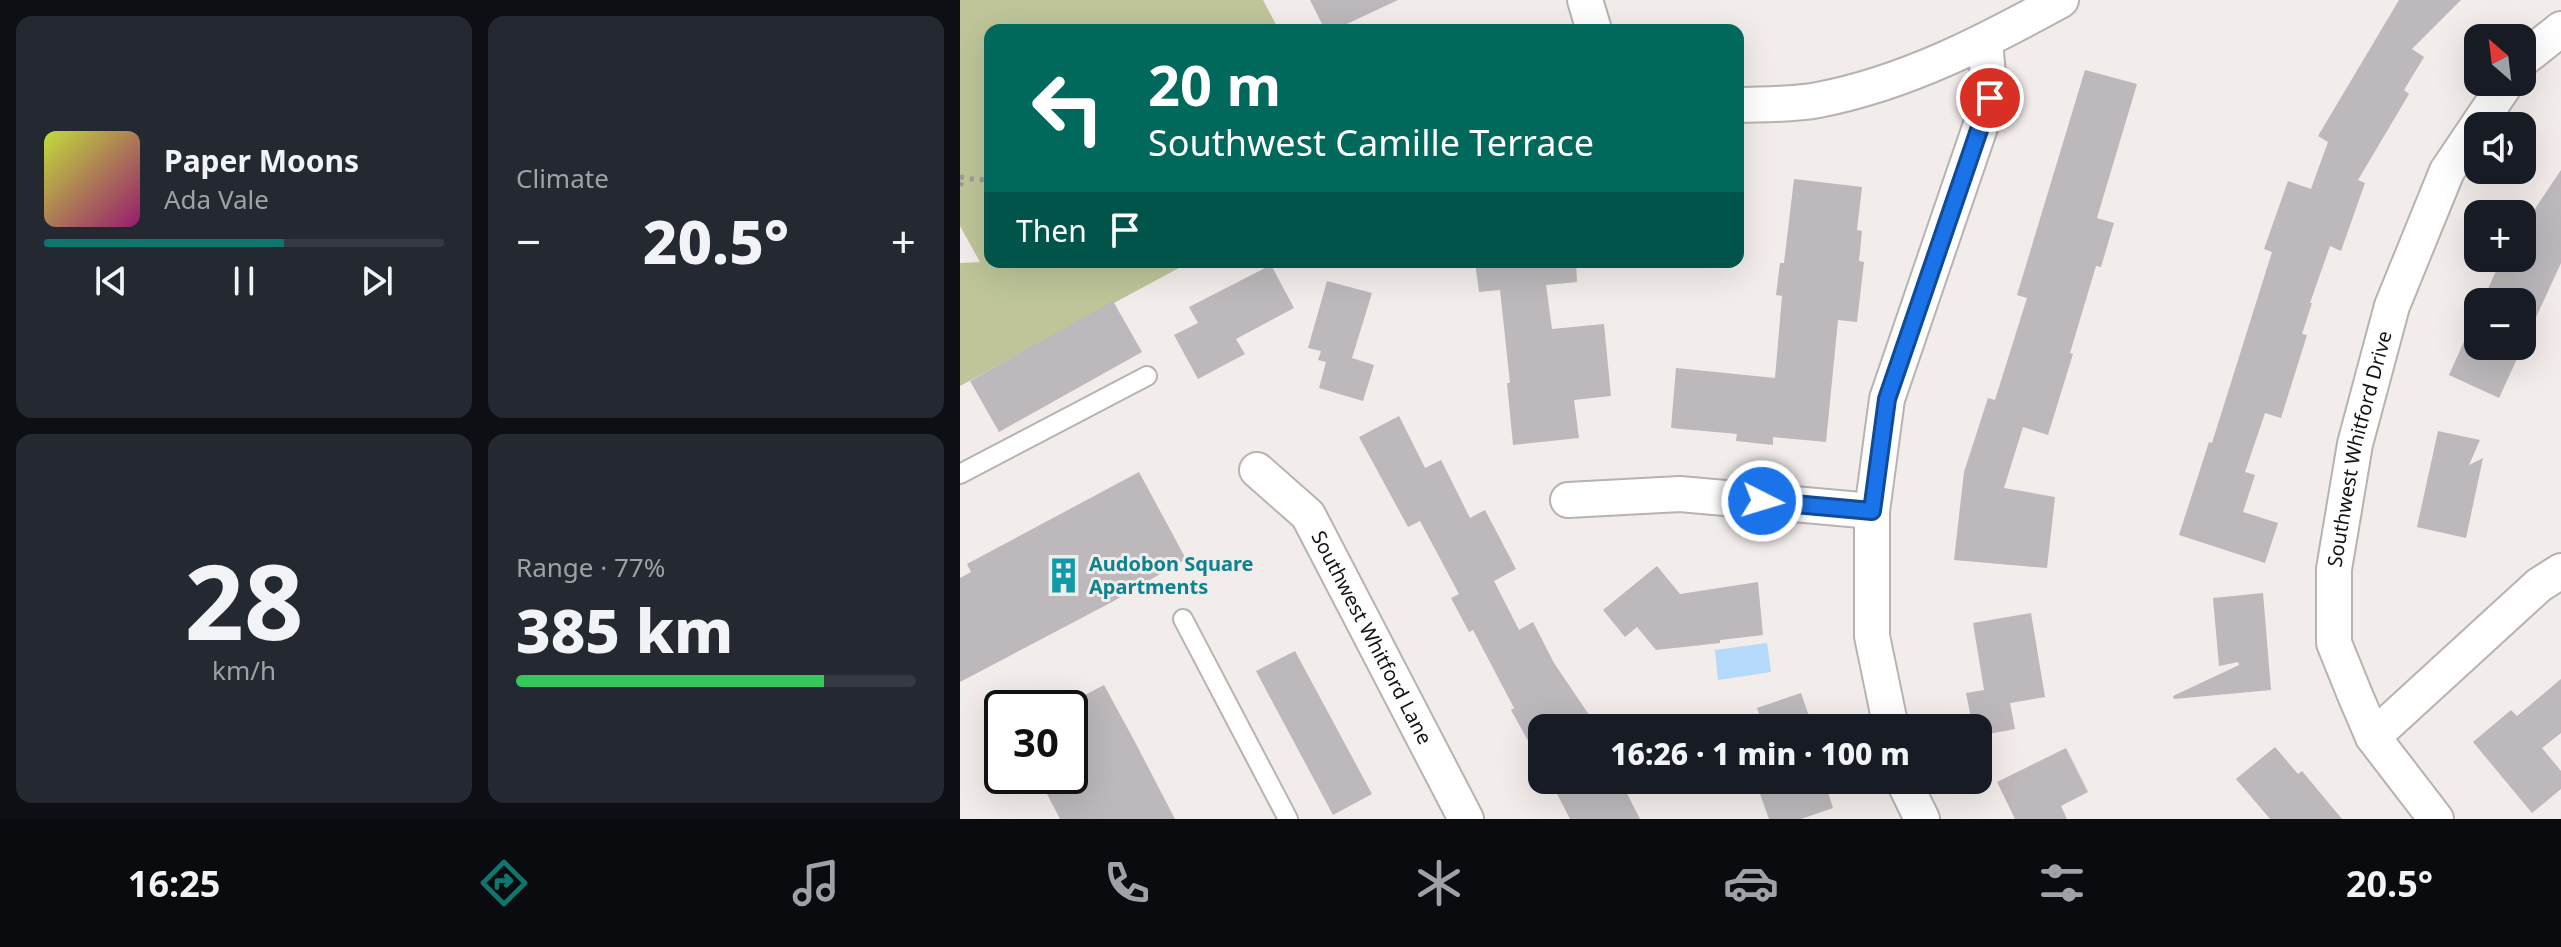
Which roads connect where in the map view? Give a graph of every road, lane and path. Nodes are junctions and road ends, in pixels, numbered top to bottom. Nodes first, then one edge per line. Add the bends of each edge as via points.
1 (1585, 0) edge
2 (2061, 0) edge
3 (1592, 24) edge
4 (2561, 29) edge
5 (1985, 41) junction
6 (2536, 49) edge
7 (2498, 96) edge
8 (1744, 105) edge
9 (962, 178) edge
10 (984, 180) edge
11 (960, 186) edge
12 (1147, 376) dead end
13 (1257, 470) dead end
14 (960, 474) edge
15 (1568, 500) dead end
16 (1872, 511) junction
17 (2561, 571) edge
18 (1183, 619) dead end
19 (1888, 714) edge
20 (2373, 737) junction
21 (1910, 794) edge
22 (1288, 819) edge
23 (1466, 819) edge
24 (1922, 819) edge
25 (2436, 819) edge

1 - 3 street
2 - 5 street
4 - 6 street
5 - 8 street via 1890,82 1800,102
5 - 16 street via 1990,98 1887,399
7 - 20 street, Southwest Whitford Drive via 2447,171 2392,306 2355,444 2334,569 2334,643
9 - 10 path
9 - 11 path
12 - 14 lane
13 - 23 street, Southwest Whitford Lane via 1308,515
15 - 16 street via 1680,494
16 - 19 street via 1872,636
17 - 20 street via 2539,585
18 - 22 lane
20 - 25 street, Southwest Whitford Drive
21 - 24 street

